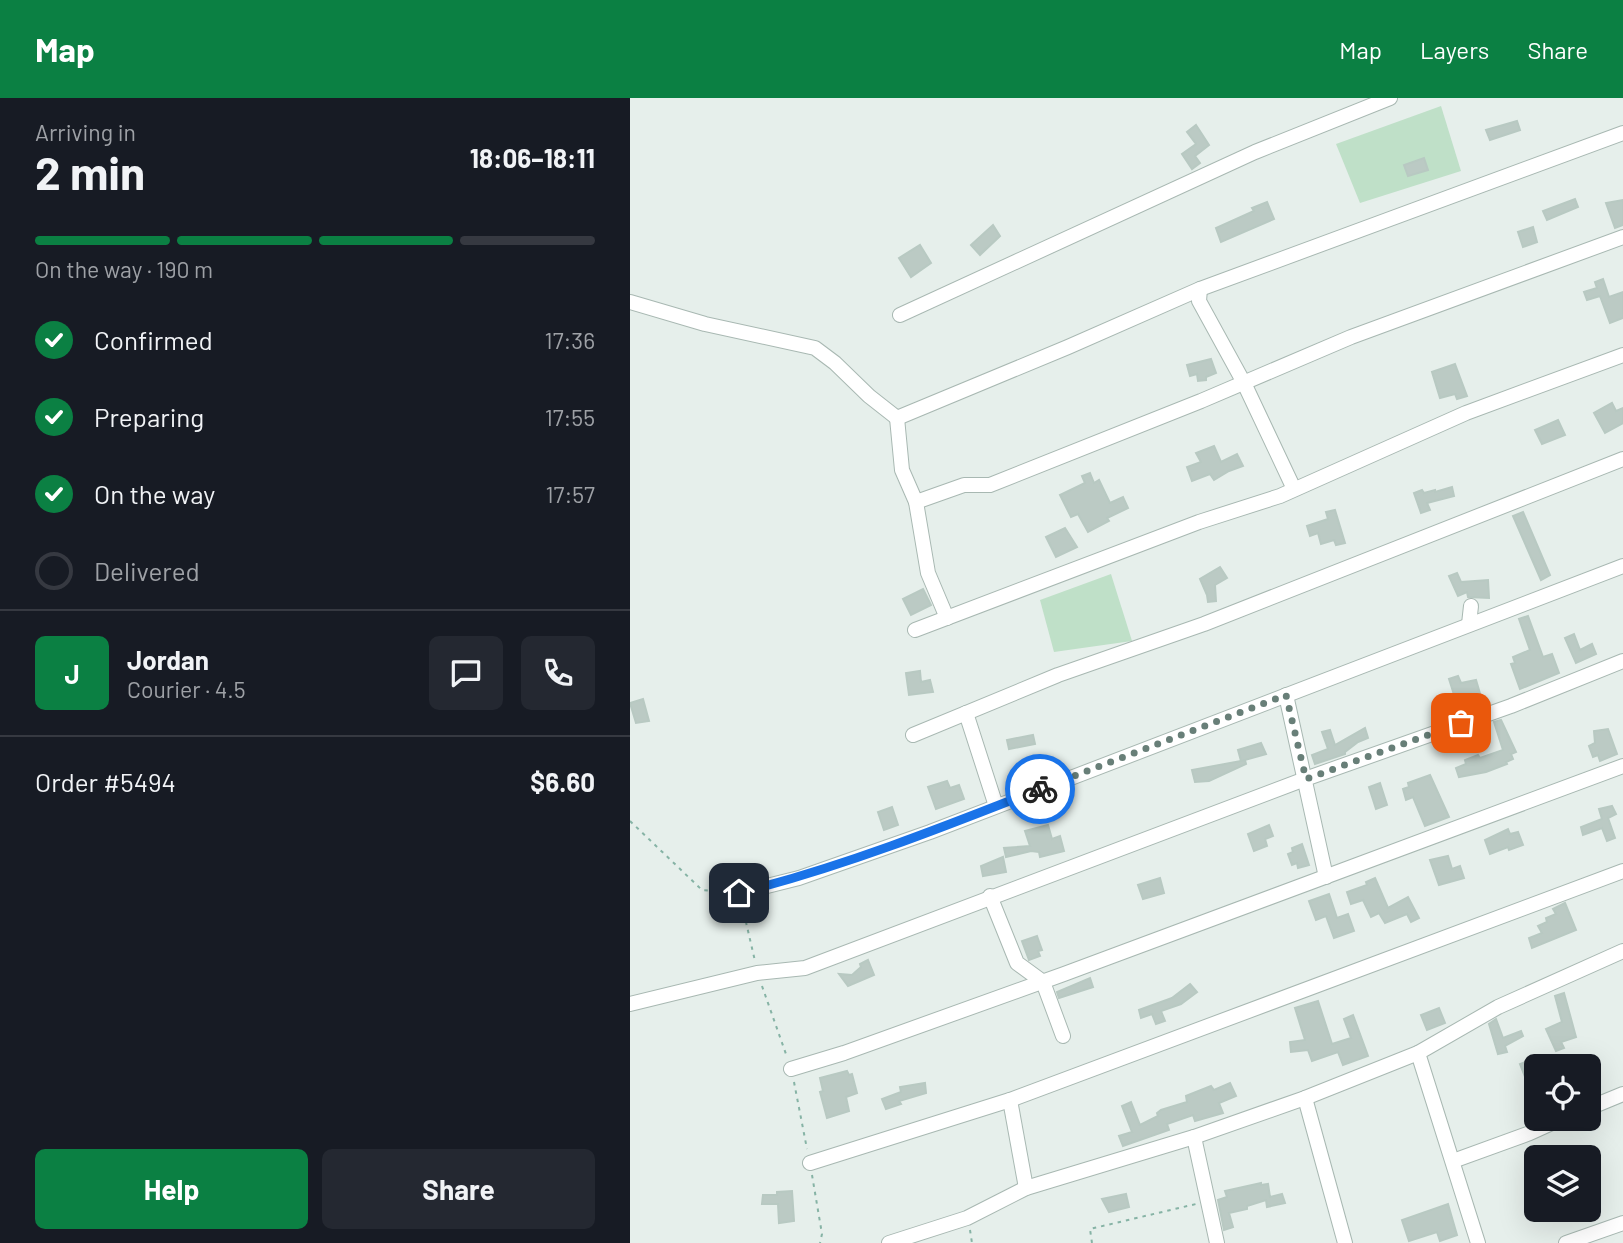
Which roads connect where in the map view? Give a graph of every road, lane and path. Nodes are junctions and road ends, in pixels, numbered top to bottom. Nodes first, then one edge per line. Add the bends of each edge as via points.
1 (1390, 98) edge
2 (1623, 133) edge
3 (1623, 237) edge
4 (1200, 289) junction
5 (630, 302) edge
6 (900, 315) dead end
7 (1623, 355) edge
8 (1244, 383) junction
9 (897, 418) junction
10 (1623, 459) edge
11 (1294, 489) junction
12 (916, 502) junction
13 (1623, 566) edge
14 (1471, 606) dead end
15 (947, 618) junction
16 (1469, 624) junction
17 (915, 630) dead end
18 (1623, 662) edge
19 (1286, 695) junction
20 (966, 713) junction
21 (913, 735) dead end
22 (1623, 766) edge
23 (1306, 779) junction
24 (996, 806) junction
25 (630, 821) edge
26 (1622, 874) edge
27 (1326, 877) junction
28 (739, 893) junction
29 (990, 896) junction
30 (1623, 951) edge
31 (757, 973) junction
32 (1044, 982) junction
33 (630, 1004) edge
34 (1063, 1036) dead end
35 (1418, 1054) junction
36 (791, 1069) junction
37 (1623, 1094) edge
38 (1306, 1098) junction
39 (1010, 1100) junction
40 (1601, 1103) edge
41 (1534, 1131) edge
42 (1194, 1137) junction
43 (1452, 1161) junction
44 (810, 1163) junction
45 (1026, 1188) junction
46 (1207, 1201) junction
47 (1623, 1223) edge
48 (820, 1243) edge
49 (889, 1243) edge
50 (1092, 1243) edge
51 (1217, 1243) edge
52 (1345, 1243) edge
53 (1478, 1243) edge
54 (1566, 1243) edge

1 - 6 street via 1255,152
2 - 4 street
3 - 8 street via 1351,337
4 - 8 street via 1199,301
4 - 9 street
5 - 9 street via 814,348
7 - 11 street via 1465,413
8 - 11 street
8 - 12 street via 990,485 964,485
9 - 12 street via 902,470
10 - 20 street
11 - 15 street
12 - 15 street via 928,573
13 - 16 street
14 - 16 street
15 - 17 street
16 - 19 street
18 - 23 street
19 - 23 street
19 - 24 street
20 - 21 street
20 - 24 street
22 - 27 street
23 - 27 street
23 - 29 street
24 - 28 street via 799,878
25 - 28 path via 702,890
26 - 39 street
27 - 32 street
28 - 31 path
29 - 31 street via 805,968
29 - 32 street via 1017,963
30 - 35 street via 1498,1007
31 - 33 street
31 - 36 path
32 - 34 street
32 - 36 street
35 - 38 street
35 - 43 street
36 - 44 path
37 - 40 street
38 - 42 street
38 - 52 street
39 - 44 street
39 - 45 street
41 - 43 street
42 - 45 street
42 - 46 street
43 - 53 street
44 - 48 path
45 - 49 street via 967,1218
46 - 50 path via 1090,1229
46 - 51 street
47 - 54 street

